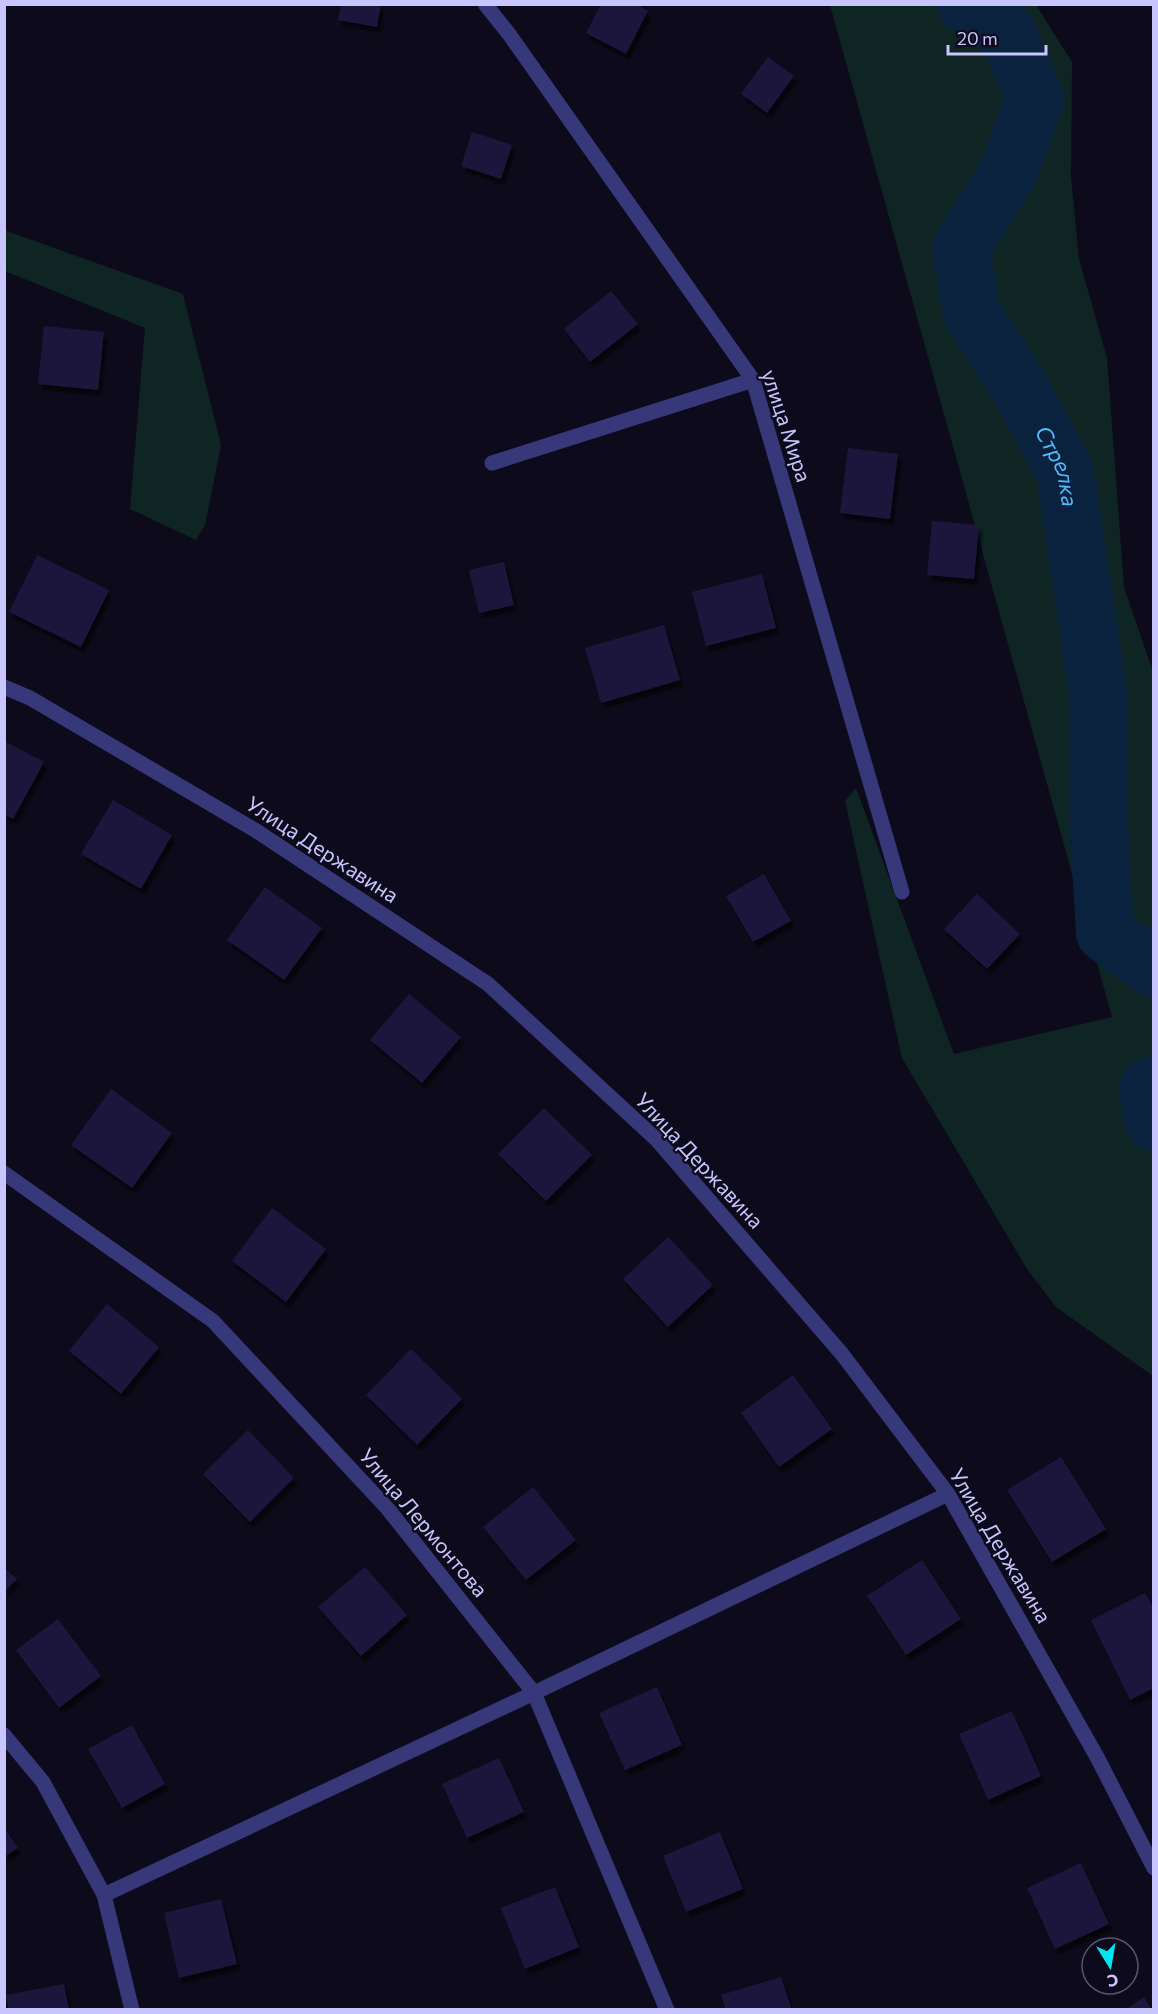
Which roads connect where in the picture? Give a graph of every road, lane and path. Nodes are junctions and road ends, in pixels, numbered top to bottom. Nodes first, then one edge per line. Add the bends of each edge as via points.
1 (485, 4) edge
2 (753, 380) junction
3 (492, 463) dead end
4 (4, 687) edge
5 (902, 892) dead end
6 (4, 1173) edge
7 (948, 1494) junction
8 (534, 1693) junction
9 (4, 1735) edge
10 (1154, 1868) edge
11 (104, 1894) junction
12 (132, 2010) edge
13 (667, 2010) edge

1 - 2 street, улица Мира
2 - 3 street
2 - 5 street, улица Мира
4 - 7 street, Улица Державина via 30,698 255,830 488,984 657,1140 842,1354
6 - 8 street, Улица Лермонтова via 213,1321 388,1509
7 - 8 street
7 - 10 street, Улица Державина via 1097,1757
8 - 11 street
8 - 13 street, Улица Лермонтова
9 - 11 street via 43,1782
11 - 12 street

